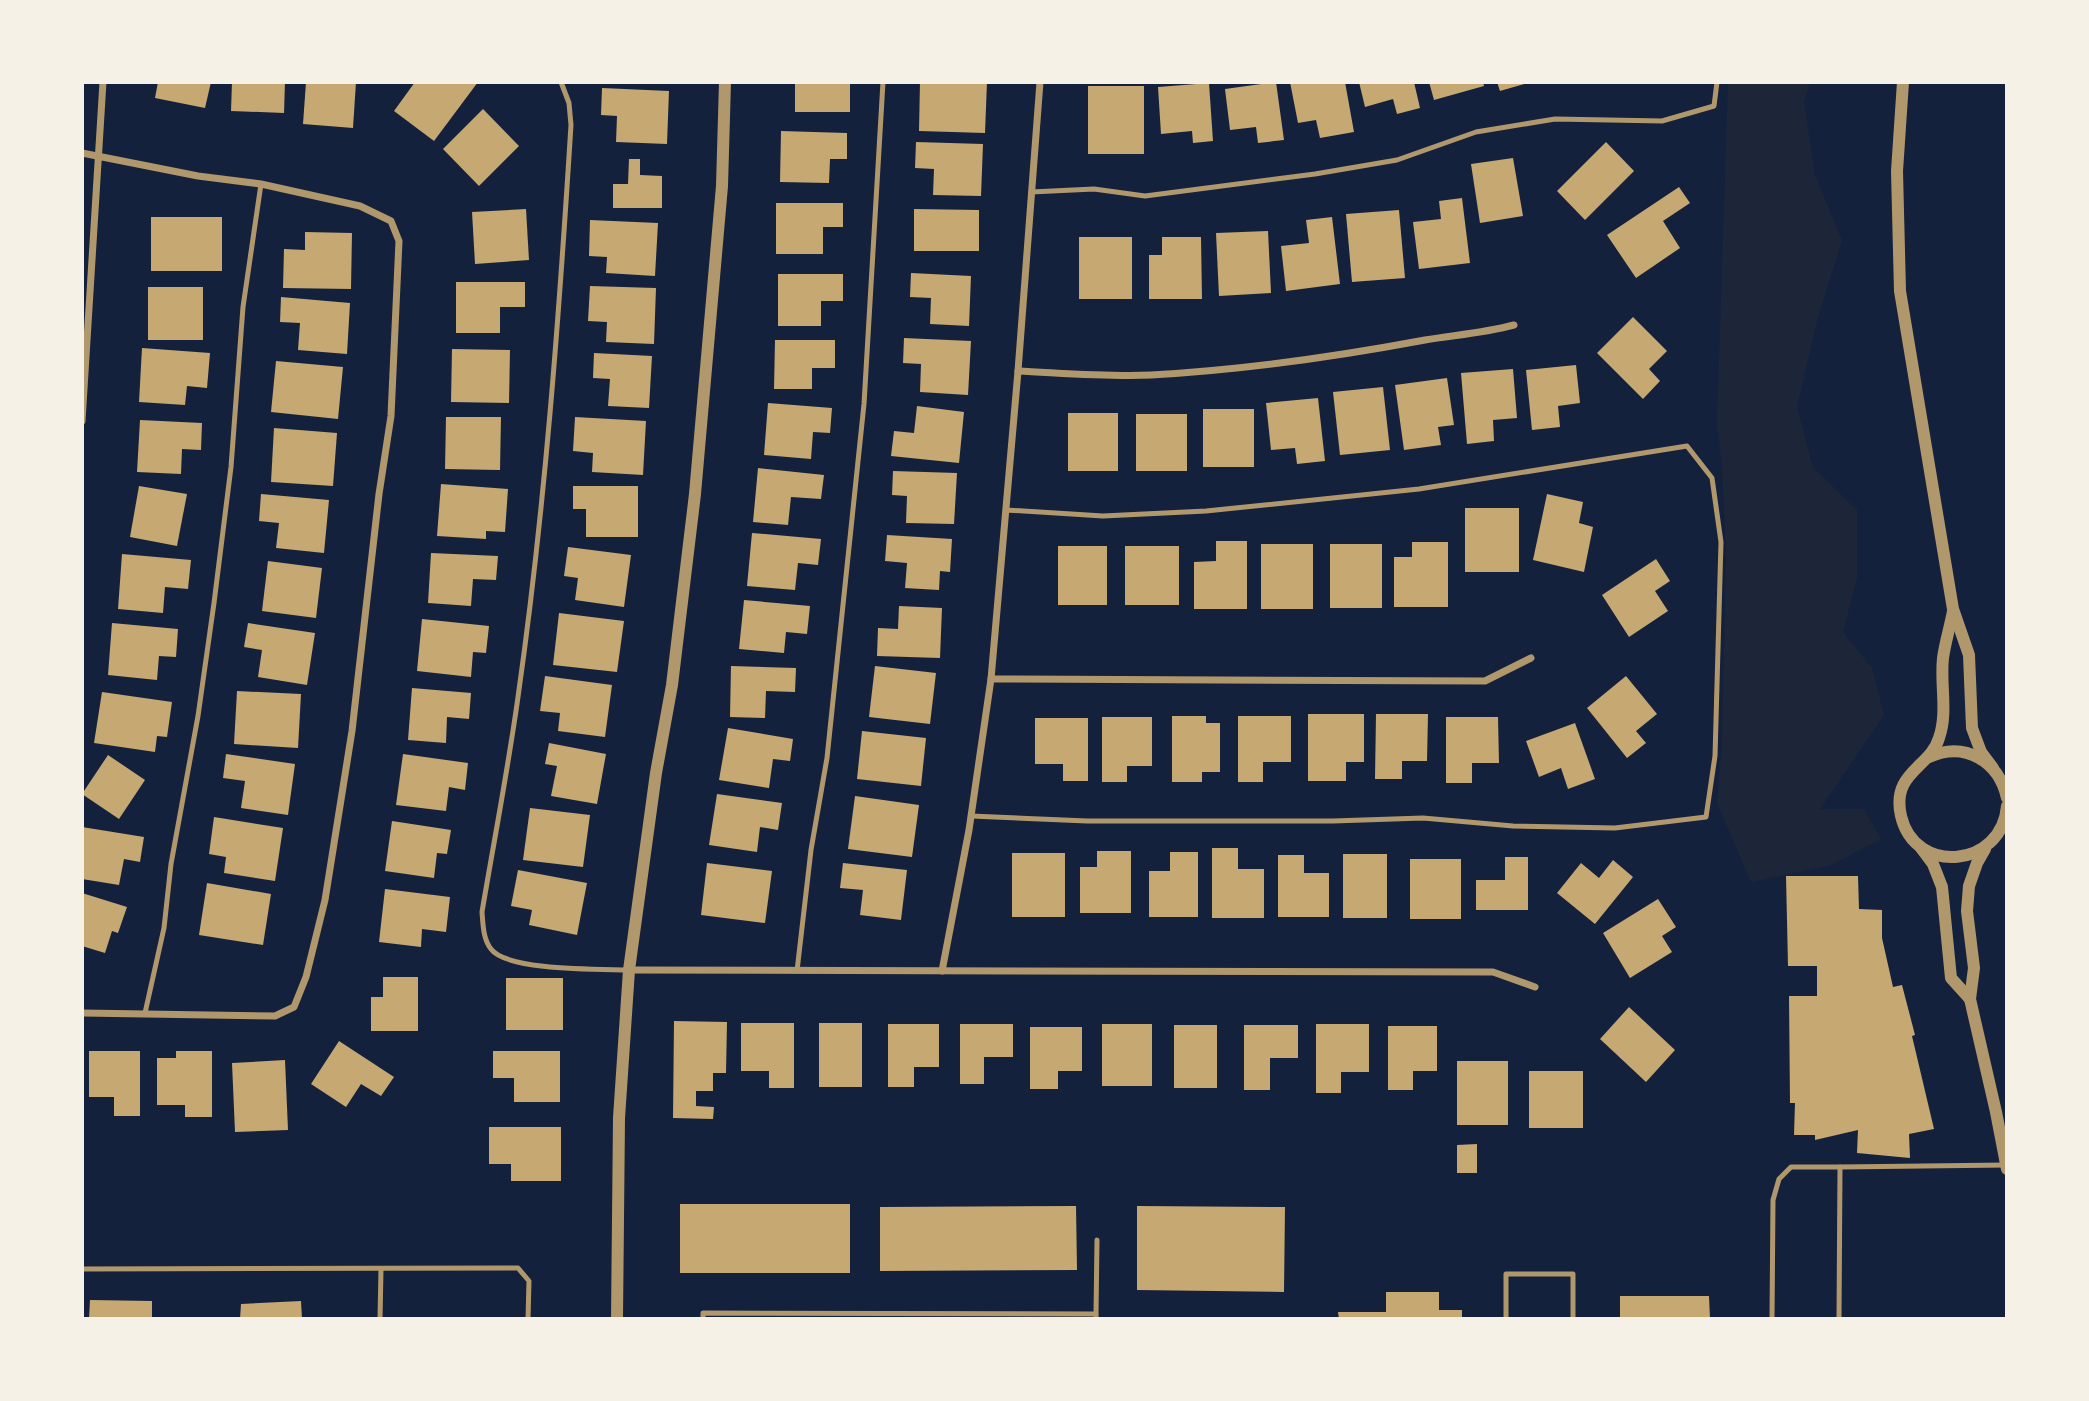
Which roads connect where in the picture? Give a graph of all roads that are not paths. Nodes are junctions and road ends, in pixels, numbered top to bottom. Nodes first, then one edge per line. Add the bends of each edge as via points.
1 (103, 82) edge
2 (561, 82) edge
3 (725, 82) edge
4 (883, 82) edge
5 (1040, 82) edge
6 (1717, 82) edge
7 (1903, 82) edge
8 (82, 153) edge
9 (98, 157) junction
10 (261, 184) junction
11 (1031, 192) junction
12 (1514, 325) dead end
13 (1018, 371) junction
14 (82, 421) edge
15 (1006, 510) junction
16 (1953, 609) junction
17 (1531, 659) dead end
18 (991, 679) junction
19 (1926, 758) junction
20 (1994, 770) junction
21 (2007, 782) edge
22 (2007, 798) edge
23 (2007, 806) edge
24 (971, 816) junction
25 (2007, 832) edge
26 (1917, 844) junction
27 (1989, 844) junction
28 (629, 970) junction
29 (797, 971) junction
30 (942, 971) junction
31 (1535, 987) dead end
32 (1970, 999) junction
33 (82, 1013) edge
34 (145, 1013) junction
35 (1840, 1167) junction
36 (2007, 1167) edge
37 (1097, 1240) dead end
38 (82, 1269) edge
39 (381, 1269) junction
40 (1096, 1317) edge
41 (380, 1319) edge
42 (528, 1319) edge
43 (617, 1319) edge
44 (703, 1319) edge
45 (1506, 1319) edge
46 (1573, 1319) edge
47 (1772, 1319) edge
48 (1839, 1319) edge

1 - 9 street
2 - 28 lane via 571,125 560,297 518,697 482,922 491,950 507,961
3 - 28 street via 722,186 695,494
4 - 29 lane via 864,404 827,758
5 - 11 street
6 - 11 lane via 1714,106 1662,121 1555,119 1476,132 1397,160 1145,195 1094,189
7 - 16 street via 1897,170 1900,290
8 - 9 street
9 - 10 street
9 - 14 street
10 - 34 lane via 243,307 231,467 213,616 164,928
10 - 34 street via 360,206 391,222 398,241 391,416 352,731 325,900 294,1007 275,1016
11 - 13 street
12 - 13 street via 1382,349 1220,370 1149,375
13 - 15 street
15 - 18 street
15 - 24 lane via 1103,516 1206,511 1419,489 1687,446 1713,478 1721,542 1715,756 1706,817 1615,828 1423,818 1087,821
16 - 19 street via 1943,659 1940,737
16 - 20 street via 1969,655 1972,728
17 - 18 street via 1485,681
18 - 24 street
19 - 20 street via 1957,750 1972,753
19 - 26 street via 1904,783 1900,799 1907,831
20 - 21 street
20 - 22 street
23 - 27 street via 2001,830
24 - 30 street
25 - 27 street
26 - 27 street via 1947,857 1964,857
26 - 32 street via 1933,864 1942,887 1951,978
27 - 32 street via 1969,886 1967,911 1974,968
28 - 29 street
28 - 43 street via 619,1118
29 - 30 street
30 - 31 street via 1493,972
32 - 36 street
33 - 34 street
35 - 36 lane
35 - 47 lane via 1791,1167 1780,1178 1773,1200
35 - 48 lane
37 - 40 lane
38 - 39 lane
39 - 41 lane
39 - 42 lane via 518,1268 529,1281
40 - 44 lane via 703,1313
45 - 46 lane via 1506,1273 1573,1273

